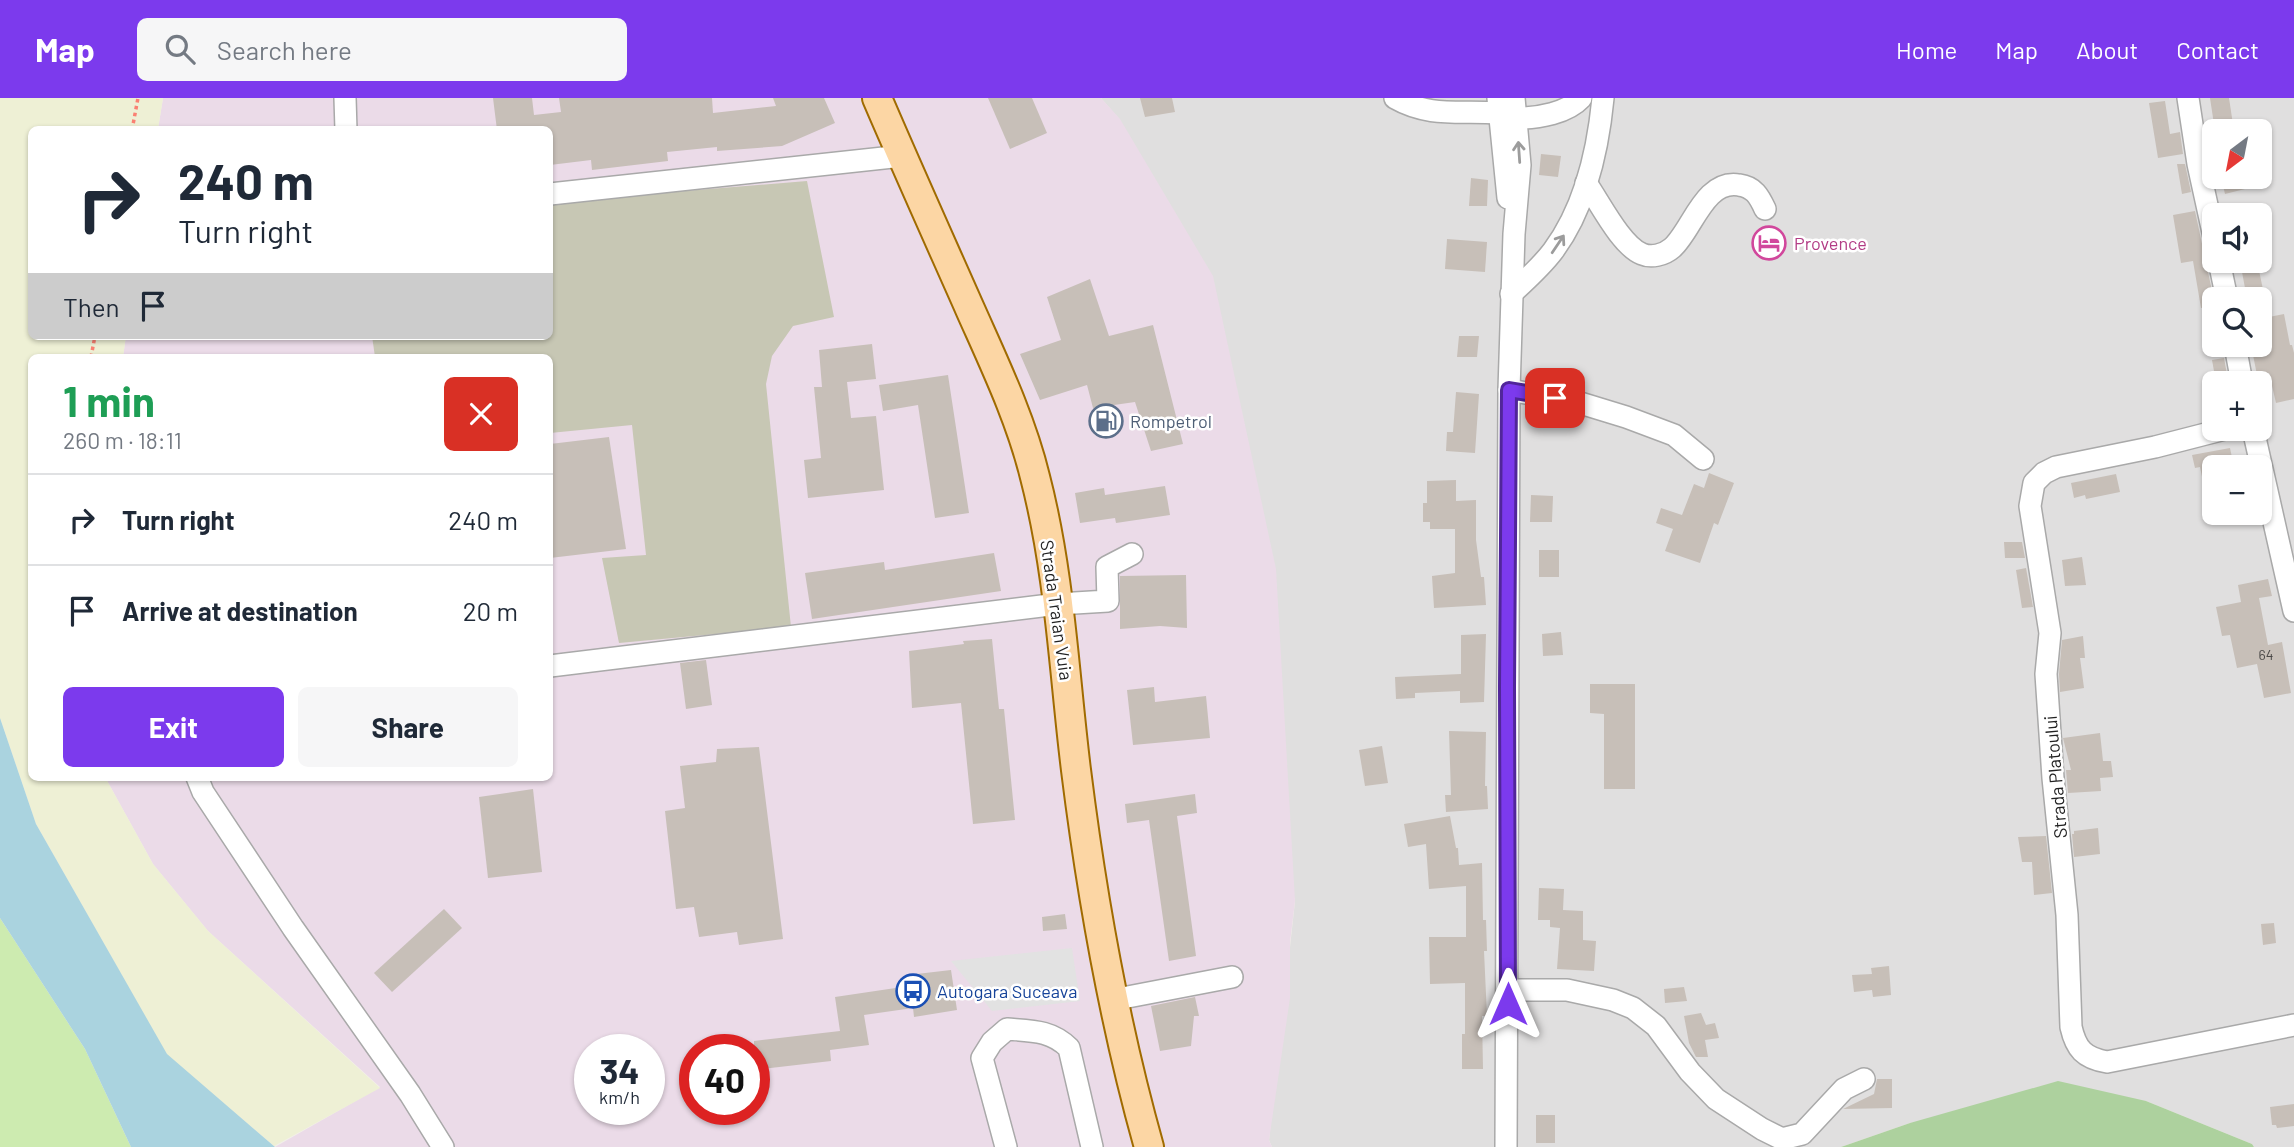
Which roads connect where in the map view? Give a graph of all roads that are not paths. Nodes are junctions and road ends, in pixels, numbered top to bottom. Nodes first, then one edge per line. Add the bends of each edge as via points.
1 (345, 98) edge
2 (877, 98) edge
3 (1395, 98) edge
4 (1554, 98) edge
5 (1581, 98) edge
6 (1603, 98) edge
7 (2188, 98) edge
8 (1508, 106) edge
9 (346, 126) edge
10 (902, 156) junction
11 (1586, 183) junction
12 (553, 194) edge
13 (2207, 203) edge
14 (1765, 209) dead end
15 (1511, 294) junction
16 (1509, 390) junction
17 (2202, 435) edge
18 (2256, 441) edge
19 (1703, 459) dead end
20 (1132, 554) dead end
21 (1058, 604) junction
22 (2294, 611) edge
23 (553, 666) edge
24 (199, 781) edge
25 (1232, 977) dead end
26 (1508, 990) junction
27 (1112, 1000) junction
28 (2294, 1025) edge
29 (1864, 1079) dead end
30 (443, 1147) edge
31 (1006, 1147) edge
32 (1092, 1147) edge
33 (1149, 1147) edge
34 (1506, 1147) edge

1 - 9 street
2 - 10 main road, Strada Traian Vuia
3 - 8 street via 1447,113
4 - 8 street
5 - 8 street via 1541,116
6 - 11 street
7 - 13 street
8 - 15 street via 1504,166 1514,234
10 - 12 street
10 - 21 main road, Strada Traian Vuia via 1024,442 1044,517
11 - 14 street via 1632,249 1653,256 1671,249 1699,209 1725,187 1735,184 1751,189
15 -> 11 street via 1553,251
15 - 16 street
16 - 19 street via 1577,402 1626,417 1674,435
16 - 26 street
17 - 28 street, Strada Platoului via 2056,467 2034,483 2030,506 2050,633 2046,674 2067,915 2071,1027 2081,1053 2106,1062
18 - 22 street
20 - 21 street via 1107,567 1108,601
21 - 23 street
21 - 27 main road, Strada Traian Vuia via 1094,906
24 - 30 street
25 - 27 street
26 - 29 street via 1567,990 1633,1008 1656,1026 1716,1100 1782,1139 1802,1134 1844,1089
26 - 34 street
27 - 33 main road, Strada Traian Vuia
31 - 32 street via 982,1058 1007,1029 1046,1032 1069,1048

